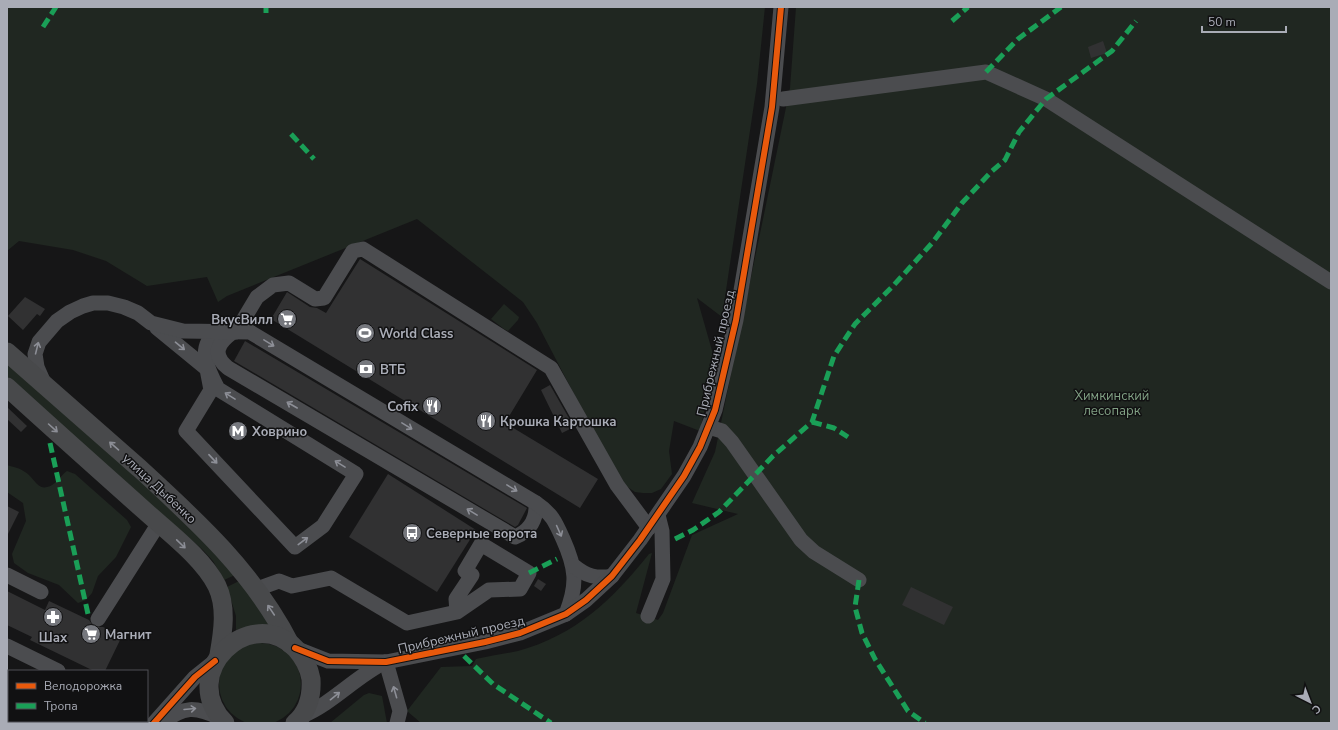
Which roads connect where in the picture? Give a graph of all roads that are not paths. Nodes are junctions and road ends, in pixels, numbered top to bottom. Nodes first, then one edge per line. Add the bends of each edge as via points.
1 (782, 7) edge
2 (783, 99) dead end
3 (1331, 282) edge
4 (151, 323) junction
5 (217, 331) junction
6 (234, 332) junction
7 (7, 352) edge
8 (207, 369) junction
9 (45, 385) junction
10 (7, 388) edge
11 (709, 427) junction
12 (536, 503) junction
13 (658, 515) junction
14 (159, 523) junction
15 (649, 528) junction
16 (574, 566) junction
17 (7, 575) edge
18 (612, 576) junction
19 (860, 580) dead end
20 (257, 589) junction
21 (41, 592) dead end
22 (457, 612) junction
23 (566, 614) junction
24 (648, 616) dead end
25 (98, 619) dead end
26 (7, 646) edge
27 (292, 646) junction
28 (217, 658) junction
29 (386, 662) junction
30 (56, 670) edge
31 (222, 721) edge
32 (298, 721) edge
33 (154, 723) edge
34 (162, 723) edge
35 (397, 723) edge

1 - 11 street, Прибрежный проезд via 772,107 750,239 724,373
2 - 3 street via 986,72 1046,99
4 - 5 street via 183,331
4 -> 8 street
9 -> 4 street via 37,367 35,354 39,342 47,331 70,312 93,303 108,303 138,313
5 - 6 street
5 - 8 street via 205,349
6 -> 12 street via 250,332
12 -> 6 street via 537,515 525,533 515,537 228,368 220,359 219,345
6 - 15 street via 257,297 273,285 289,283 315,299 324,298 351,254 357,249 363,249 551,368 617,485
7 - 9 main road, улица Дыбенко
8 -> 8 street via 210,390 186,431 295,547 323,526 356,474 218,389
20 -> 9 main road, улица Дыбенко via 190,514
10 -> 14 main road, улица Дыбенко
11 - 13 street, Прибрежный проезд via 684,476
11 - 19 street via 722,431 732,442 801,540 814,552
12 -> 16 street via 555,520
13 - 15 street, Прибрежный проезд
13 - 24 street via 662,531 663,579
14 - 25 street
14 -> 28 main road, улица Дыбенко via 196,559 217,586 223,617
15 - 18 street, Прибрежный проезд
16 - 18 street via 588,575
16 - 23 street via 575,583
17 - 21 street
18 - 23 street, Прибрежный проезд
20 - 22 street via 279,581 292,586 331,578 407,623
27 -> 20 main road, улица Дыбенко
22 - 22 street via 489,590 520,589 529,573 481,544 465,571 472,574 456,599
23 - 29 street, Прибрежный проезд via 504,638
26 - 30 street
27 - 28 main road via 278,638 252,635 228,645
27 - 29 street, Прибрежный проезд via 328,661
27 - 32 main road, улица Дыбенко via 302,656 310,675 310,696
28 - 31 main road, улица Дыбенко via 210,675 209,690 212,705
28 - 33 street via 195,677
32 -> 29 street, Прибрежный проезд via 362,674
35 -> 29 street via 400,711
34 -> 31 street via 188,709 198,709

